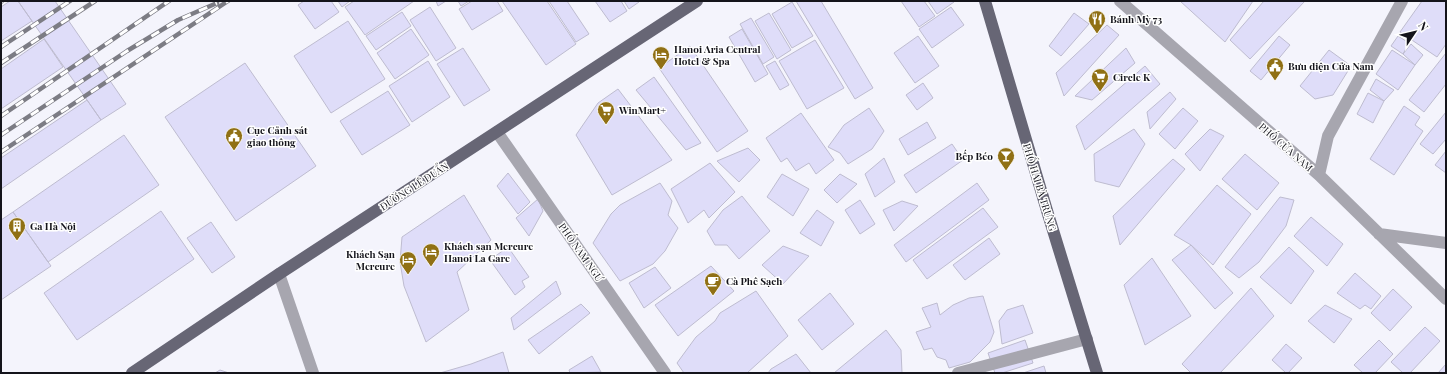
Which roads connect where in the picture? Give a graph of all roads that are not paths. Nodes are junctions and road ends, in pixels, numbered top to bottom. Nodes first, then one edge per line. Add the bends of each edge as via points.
1 (697, 1) edge
2 (985, 1) edge
3 (1120, 1) edge
4 (1402, 1) edge
5 (497, 132) junction
6 (1319, 176) junction
7 (1379, 234) junction
8 (1446, 242) edge
9 (280, 274) junction
10 (1446, 299) edge
11 (1086, 339) junction
12 (132, 373) edge
13 (313, 373) edge
14 (665, 373) edge
15 (958, 373) edge
16 (1097, 373) edge

1 - 5 main road, ĐƯỜNG LÊ DUẨN
2 - 11 main road, PHỐ HAI BÀ TRƯNG
3 - 6 street, PHỐ CỬA NAM
4 - 6 street via 1328,136
5 - 9 main road, ĐƯỜNG LÊ DUẨN
5 - 14 street, PHỐ NAM NGƯ
6 - 7 street, PHỐ CỬA NAM
7 - 8 street
7 - 10 street, PHỐ CỬA NAM
9 - 12 main road, ĐƯỜNG LÊ DUẨN
9 - 13 street
11 - 15 street
11 - 16 main road, PHỐ HAI BÀ TRƯNG

